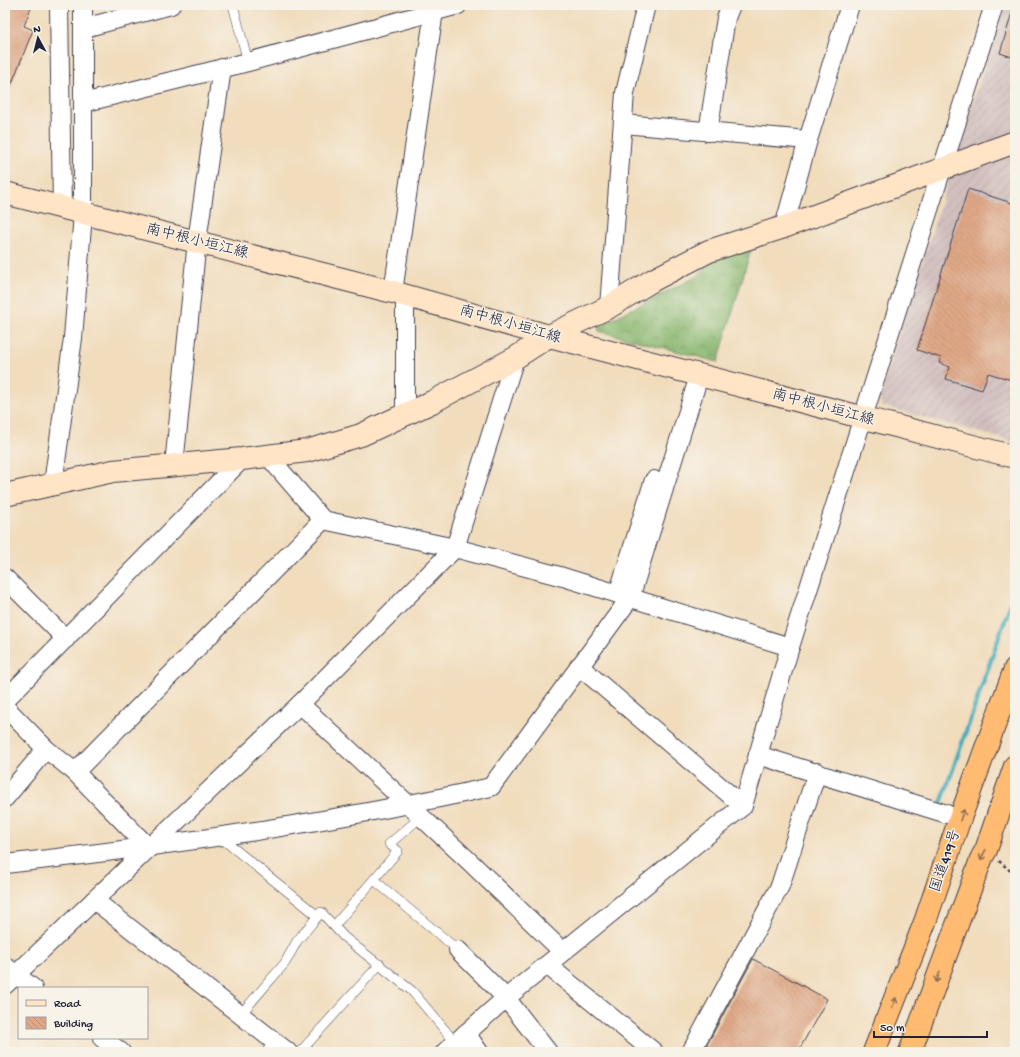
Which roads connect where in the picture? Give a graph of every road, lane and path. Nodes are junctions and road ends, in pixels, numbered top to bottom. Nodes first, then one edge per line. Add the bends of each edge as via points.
1 (59, 5) edge
2 (83, 5) edge
3 (170, 5) edge
4 (233, 5) edge
5 (458, 5) edge
6 (646, 5) edge
7 (731, 5) edge
8 (850, 5) edge
9 (994, 5) edge
10 (434, 11) junction
11 (404, 12) edge
12 (84, 28) junction
13 (248, 62) junction
14 (222, 68) junction
15 (83, 103) junction
16 (623, 124) junction
17 (708, 132) junction
18 (808, 140) junction
19 (1015, 142) edge
20 (942, 170) junction
21 (5, 193) edge
22 (73, 211) junction
23 (784, 227) junction
24 (197, 241) junction
25 (399, 294) junction
26 (609, 307) junction
27 (549, 336) junction
28 (515, 358) junction
29 (693, 374) junction
30 (405, 415) junction
31 (864, 418) junction
32 (268, 456) junction
33 (1015, 457) edge
34 (242, 459) junction
35 (174, 465) junction
36 (53, 484) junction
37 (5, 495) edge
38 (323, 520) junction
39 (455, 548) junction
40 (5, 578) edge
41 (624, 596) junction
42 (66, 639) junction
43 (790, 647) junction
44 (579, 666) junction
45 (1015, 669) edge
46 (5, 700) edge
47 (300, 704) junction
48 (5, 707) edge
49 (46, 749) junction
50 (758, 754) junction
51 (1015, 766) edge
52 (75, 772) junction
53 (817, 772) junction
54 (5, 798) edge
55 (743, 806) junction
56 (415, 811) junction
57 (947, 814) dead end
58 (221, 838) junction
59 (149, 848) junction
60 (5, 864) edge
61 (374, 880) junction
62 (94, 900) junction
63 (318, 916) junction
64 (335, 925) junction
65 (458, 950) joint
66 (562, 951) junction
67 (380, 964) junction
68 (547, 965) junction
69 (9, 975) edge
70 (31, 987) edge
71 (506, 998) junction
72 (241, 1014) junction
73 (103, 1039) edge
74 (456, 1042) edge
75 (276, 1048) edge
76 (121, 1052) edge
77 (300, 1052) edge
78 (480, 1052) edge
79 (548, 1052) edge
80 (654, 1052) edge
81 (691, 1052) edge
82 (874, 1052) edge
83 (910, 1052) edge

1 - 22 street
2 - 12 street
3 - 12 street
4 - 13 lane
5 - 10 street
6 - 16 street via 625,93
7 - 17 street via 726,18
8 - 18 street
9 - 20 street
10 - 11 street
10 - 25 street
11 - 13 street
12 - 15 street
13 - 14 street
14 - 15 street
14 - 24 street
15 - 22 street
16 - 17 street
16 - 26 street
17 - 18 street
18 - 23 street
19 - 20 street
20 - 23 street
20 - 31 street
21 - 22 street, 南中根小垣江線
22 - 24 street, 南中根小垣江線
22 - 36 street via 73,338
23 - 26 street via 709,251 653,280
24 - 25 street, 南中根小垣江線
24 - 35 street
25 - 27 street, 南中根小垣江線
25 - 30 street
26 - 27 street
27 - 28 street
27 - 29 street, 南中根小垣江線
28 - 30 street
28 - 39 street
29 - 31 street, 南中根小垣江線
29 - 41 street
30 - 32 street via 341,441 307,451
31 - 33 street, 南中根小垣江線
31 - 43 street
32 - 34 street
32 - 38 street
34 - 35 street
34 - 42 street
35 - 36 street via 113,471
36 - 37 street
38 - 39 street
38 - 52 street
39 - 41 street
39 - 47 street
40 - 42 street
41 - 43 street
41 - 44 street
42 - 46 street
43 - 50 street
44 - 55 street
44 - 56 street via 491,787
82 -> 45 highway, 国道419号 via 925,922
47 - 56 street
47 - 59 street
48 - 49 street
49 - 52 street
49 - 54 street
50 - 53 street
50 - 55 street
51 -> 83 highway
52 - 59 street
53 - 57 street
53 - 81 street via 780,886
55 - 66 street
56 - 58 street
56 - 61 lane via 389,844 398,851
56 - 66 street
58 - 59 street
58 - 63 lane
59 - 60 street
59 - 62 street
61 - 64 lane
61 - 65 lane
62 - 69 street
62 - 72 street
63 - 64 lane via 322,912
63 - 72 lane via 297,941 285,963
64 - 67 lane via 344,937
65 - 71 street
66 - 68 street
67 - 74 lane via 412,991
67 - 77 lane
68 - 71 street
68 - 80 street
69 - 70 street
71 - 74 street
71 - 79 street
72 - 75 street
73 - 76 street
74 - 78 street

